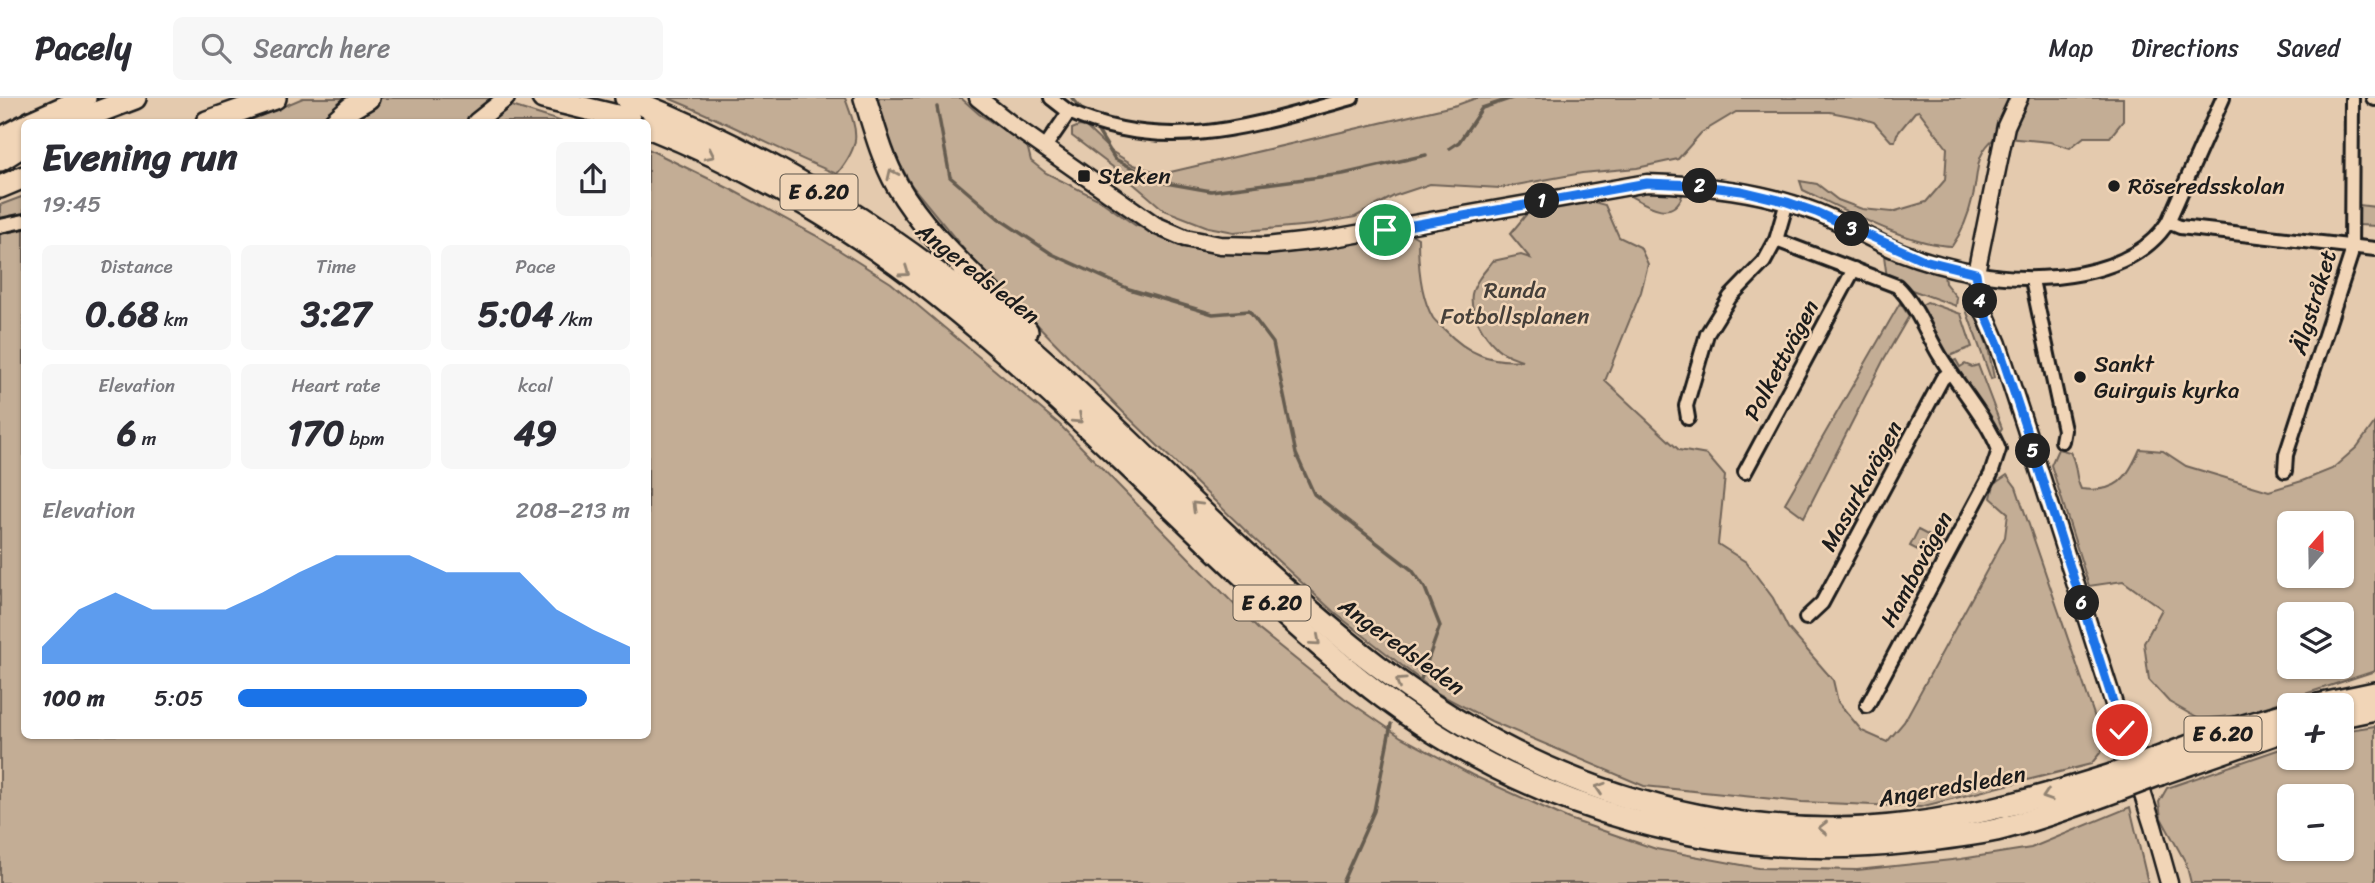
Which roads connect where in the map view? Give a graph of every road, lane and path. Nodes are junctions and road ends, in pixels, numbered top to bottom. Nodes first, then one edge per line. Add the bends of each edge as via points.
1 (85, 98) edge
2 (135, 98) edge
3 (275, 98) edge
4 (368, 98) edge
5 (506, 98) edge
6 (543, 98) edge
7 (573, 98) edge
8 (626, 98) edge
9 (865, 98) edge
10 (978, 98) edge
11 (1051, 98) edge
12 (1352, 98) edge
13 (2019, 98) edge
14 (2223, 98) edge
15 (2352, 98) edge
16 (1069, 112) junction
17 (38, 119) edge
18 (80, 119) edge
19 (216, 119) edge
20 (338, 119) edge
21 (481, 119) edge
22 (623, 119) edge
23 (628, 119) edge
24 (21, 128) edge
25 (651, 129) edge
26 (0, 139) edge
27 (21, 147) edge
28 (1045, 147) junction
29 (0, 160) edge
30 (21, 178) edge
31 (0, 187) edge
32 (1787, 202) junction
33 (21, 222) edge
34 (2168, 222) junction
35 (0, 226) edge
36 (1776, 240) junction
37 (2352, 247) junction
38 (2375, 249) edge
39 (1854, 269) junction
40 (1976, 273) junction
41 (2032, 280) junction
42 (1950, 372) junction
43 (1095, 407) junction
44 (1688, 418) dead end
45 (2062, 441) dead end
46 (2286, 471) dead end
47 (1745, 472) dead end
48 (1806, 618) dead end
49 (2375, 693) edge
50 (2354, 697) edge
51 (1867, 706) dead end
52 (2375, 709) edge
53 (2354, 713) edge
54 (2277, 716) edge
55 (2277, 732) edge
56 (2159, 766) junction
57 (2115, 782) junction
58 (2169, 883) edge

1 - 17 highway
2 - 18 highway
3 - 19 highway
4 - 20 highway
5 - 21 street
6 - 22 highway
7 - 23 highway, Angeredsleden / E 6.20
8 - 43 highway, Angeredsleden / E 6.20 via 748,152 859,216 962,292
43 -> 9 highway via 906,199 884,155
10 - 28 street
11 - 16 street
12 - 16 street via 1239,128 1185,134 1111,128
13 - 40 street via 2006,126
14 - 34 street
15 - 37 street, Älgstråket
16 - 28 street
24 - 26 highway
25 -> 57 highway, Angeredsleden / E 6.20 via 776,189 934,293 1072,412 1346,667 1421,723 1525,782 1664,829 1769,846 1862,848 1995,830
27 - 29 highway
28 - 32 street via 1155,225 1185,238 1220,245 1266,246 1328,239 1647,183 1742,191
30 - 31 highway
32 - 36 street
32 - 40 street via 1911,256
33 - 35 street
34 - 37 street
34 - 41 street via 2155,240 2134,254 2089,271
36 - 39 street
36 - 44 street via 1707,334 1686,406
37 - 38 street
37 - 46 street, Älgstråket via 2286,455
39 - 42 street via 1906,294
39 - 47 street, Polkettvägen
40 - 41 street
40 - 58 street via 1980,302 2025,426
41 - 45 street via 2063,425
42 - 48 street, Masurkavägen via 1942,379 1822,603
42 - 51 street, Hambovägen via 1992,435 1998,458
57 -> 43 highway, Angeredsleden / E 6.20 via 1909,824 1847,827 1770,826 1714,818 1584,783 1496,743 1372,662 1268,574
49 - 50 highway
52 - 53 highway
54 - 56 highway, Angeredsleden / E 6.20 via 2240,727
55 - 56 highway, Angeredsleden / E 6.20
56 - 57 highway, Angeredsleden / E 6.20, bridge

